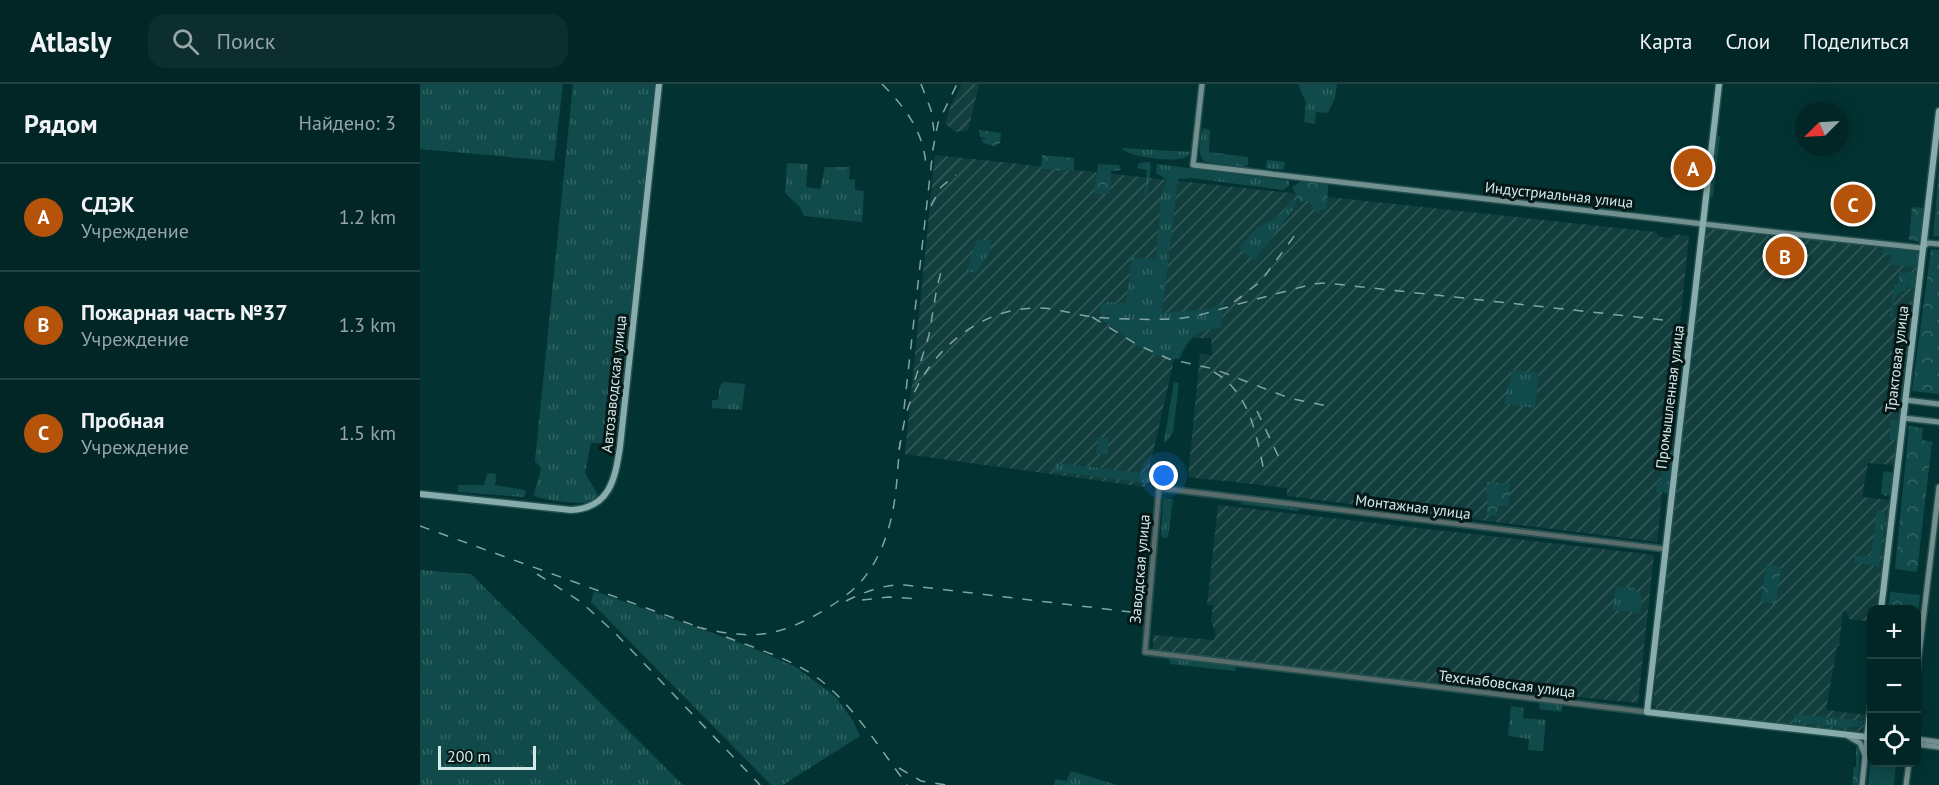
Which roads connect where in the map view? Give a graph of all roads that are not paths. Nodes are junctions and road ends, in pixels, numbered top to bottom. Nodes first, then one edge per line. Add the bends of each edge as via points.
1 (659, 84) edge
2 (1202, 84) edge
3 (1719, 84) edge
4 (1939, 111) edge
5 (1703, 223) junction
6 (1939, 244) edge
7 (1922, 248) junction
8 (1905, 400) junction
9 (1939, 404) edge
10 (1903, 418) junction
11 (1939, 422) edge
12 (1939, 487) edge
13 (1160, 488) joint
14 (420, 494) edge
15 (1665, 549) junction
16 (1881, 605) edge
17 (1145, 652) joint
18 (1919, 659) edge
19 (1647, 712) junction
20 (1867, 725) edge
21 (1848, 736) junction
22 (1867, 737) edge
23 (1921, 740) edge
24 (1939, 742) edge
25 (1921, 745) edge
26 (1867, 746) edge
27 (1939, 747) edge
28 (1865, 755) junction
29 (1908, 767) edge
30 (1862, 785) edge
31 (1906, 785) edge

1 - 14 main road, Автозаводская улица via 620,447 608,492 596,503 571,510
2 - 5 main road, Индустриальная улица via 1193,165
3 - 5 main road, Промышленная улица
4 - 7 main road, Трактовая улица
5 - 7 main road, Индустриальная улица
5 - 15 main road, Промышленная улица
6 - 7 main road, Индустриальная улица via 1928,243
7 - 8 main road, Трактовая улица
8 - 9 main road
8 - 10 main road, Трактовая улица
10 - 11 main road
10 - 16 main road, Трактовая улица
12 - 18 main road
13 - 15 street, Монтажная улица
13 - 17 street, Заводская улица
15 - 19 main road, Промышленная улица
17 - 19 street, Техснабовская улица
19 - 21 main road, Техснабовская улица
20 - 21 main road
21 - 22 main road, Техснабовская улица
21 - 28 main road via 1860,743
23 - 24 main road
25 - 27 main road
26 - 28 main road
28 - 30 main road
29 - 31 main road

